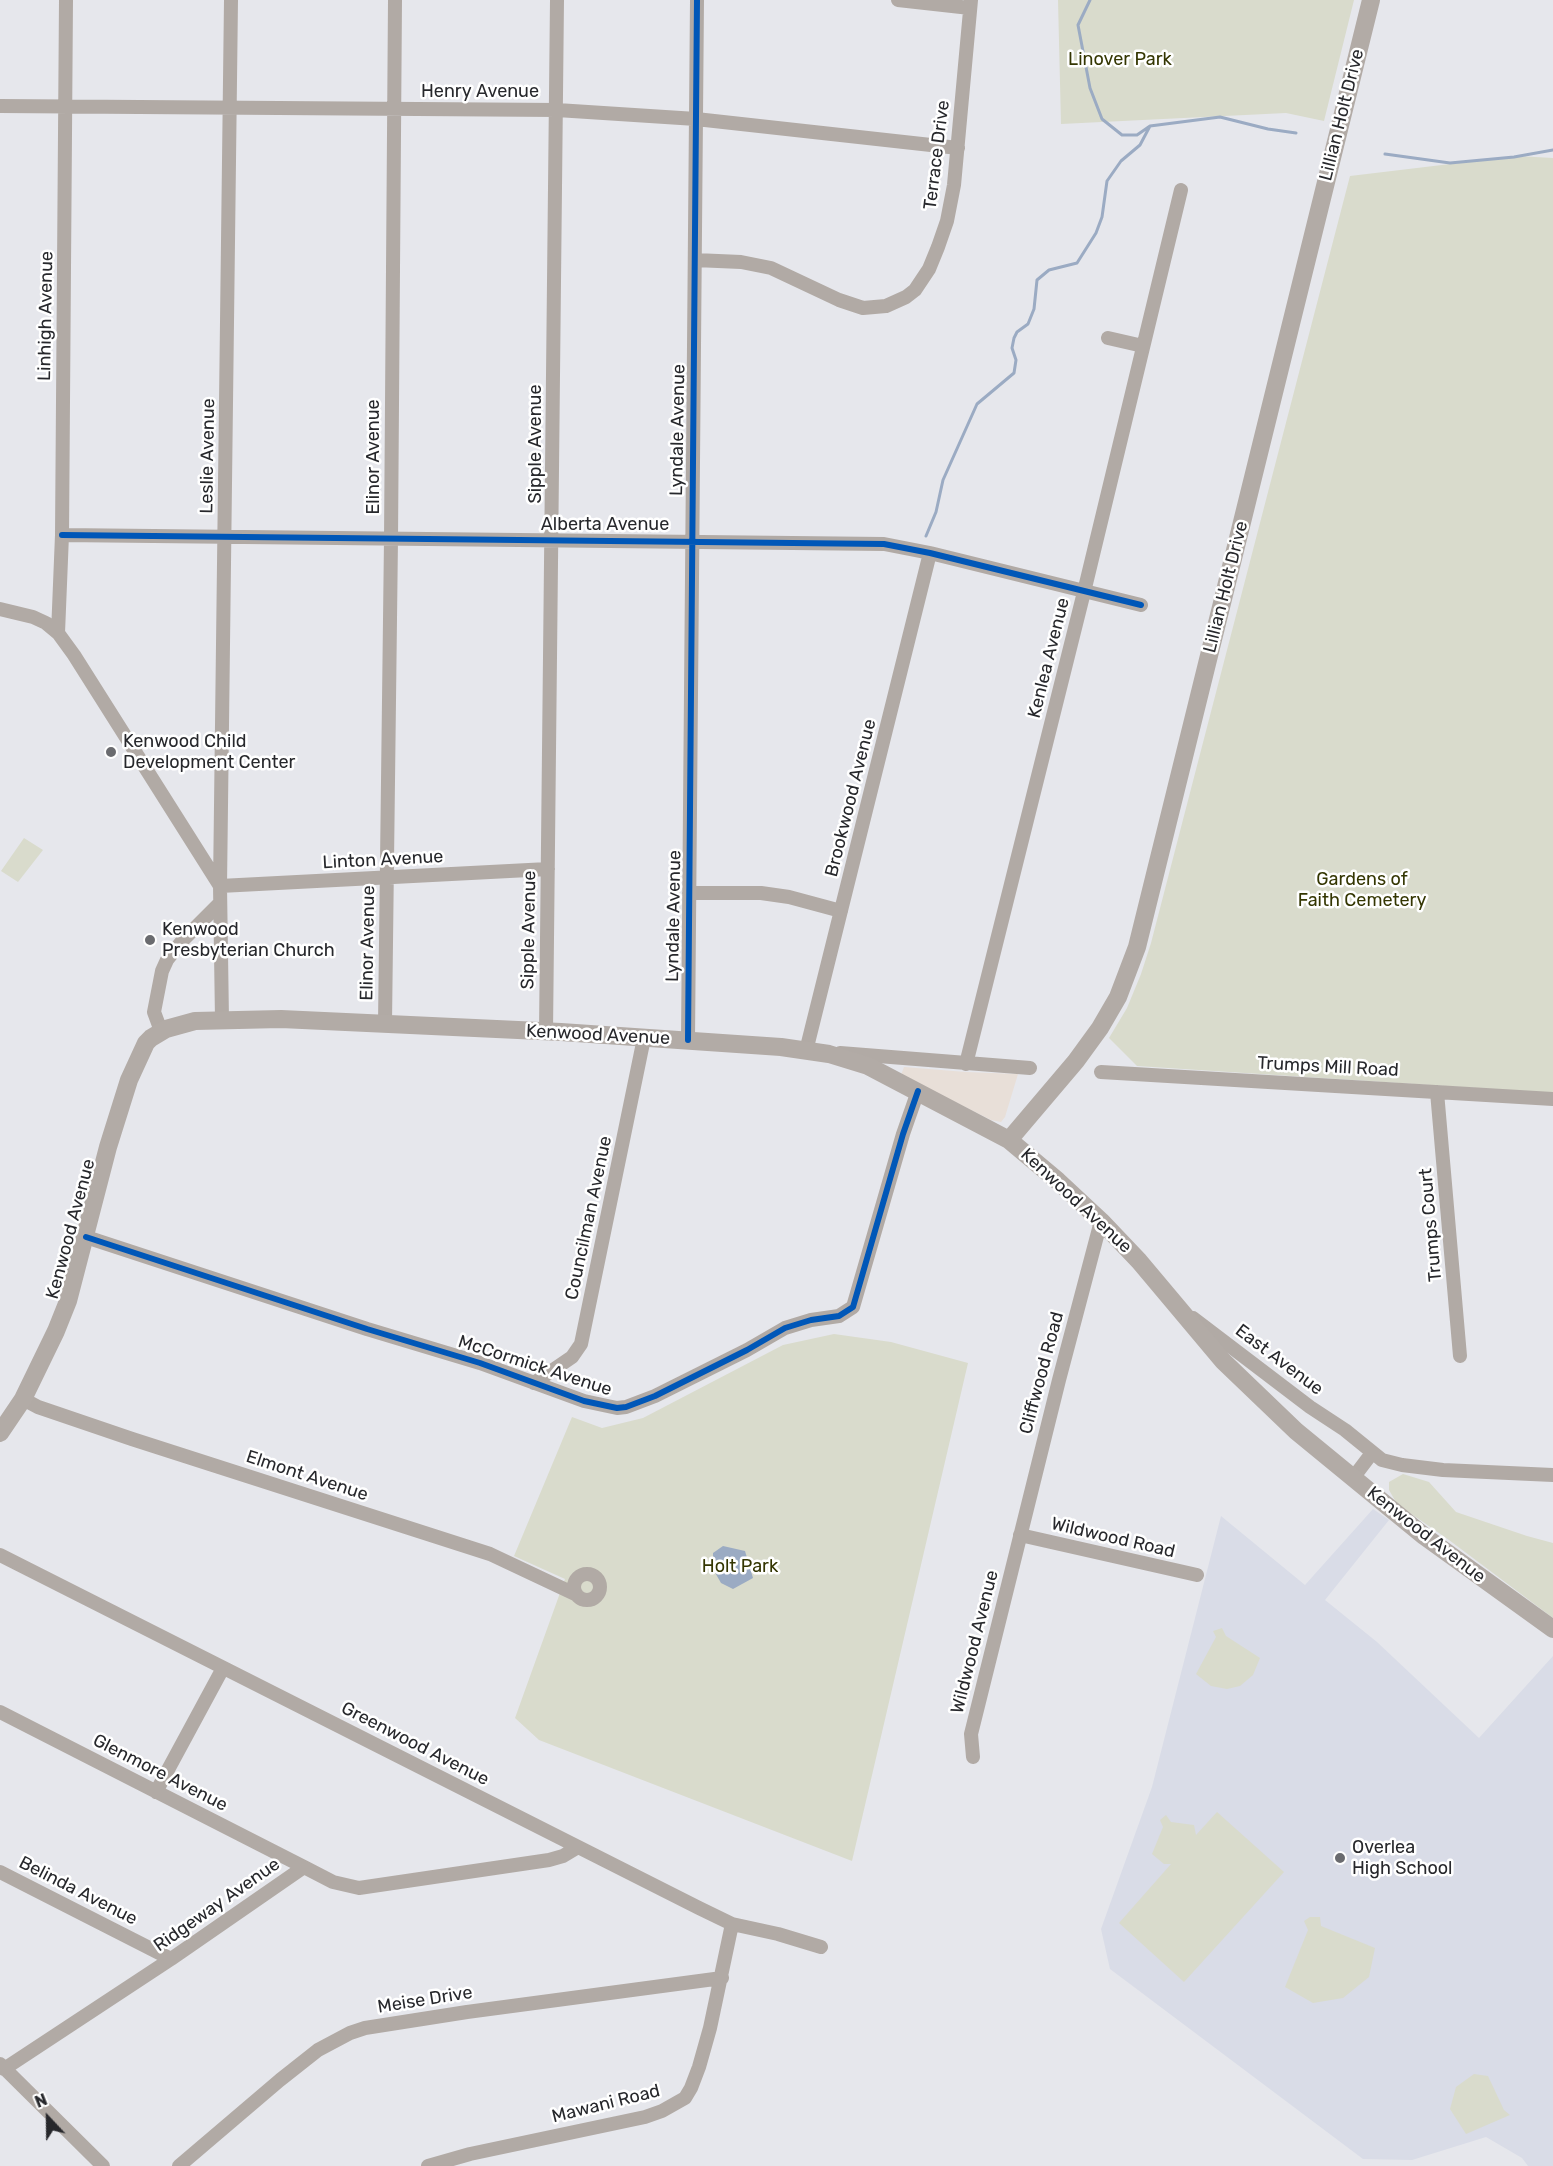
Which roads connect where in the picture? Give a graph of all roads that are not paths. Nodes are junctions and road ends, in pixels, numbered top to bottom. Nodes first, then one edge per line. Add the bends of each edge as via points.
1 (66, 0) edge
2 (231, 0) edge
3 (395, 0) edge
4 (557, 0) edge
5 (697, 0) edge
6 (898, 0) edge
7 (1371, 0) edge
8 (971, 4) edge
9 (0, 106) edge
10 (65, 107) junction
11 (230, 108) junction
12 (394, 109) junction
13 (556, 110) junction
14 (696, 119) junction
15 (958, 148) junction
16 (1181, 190) dead end
17 (695, 260) junction
18 (1108, 338) dead end
19 (1143, 346) junction
20 (62, 536) junction
21 (225, 537) junction
22 (392, 539) junction
23 (553, 540) junction
24 (692, 541) junction
25 (930, 554) junction
26 (1084, 592) junction
27 (1141, 605) dead end
28 (0, 609) edge
29 (58, 633) junction
30 (548, 869) junction
31 (387, 878) junction
32 (220, 886) junction
33 (689, 893) junction
34 (220, 903) junction
35 (841, 911) junction
36 (222, 1020) junction
37 (385, 1023) junction
38 (161, 1031) junction
39 (546, 1032) junction
40 (644, 1038) junction
41 (688, 1040) junction
42 (806, 1051) junction
43 (829, 1054) junction
44 (966, 1064) junction
45 (1030, 1068) dead end
46 (1101, 1072) dead end
47 (918, 1091) junction
48 (1437, 1092) junction
49 (1553, 1099) edge
50 (1009, 1140) junction
51 (1101, 1221) junction
52 (86, 1237) junction
53 (1167, 1294) junction
54 (1460, 1356) dead end
55 (534, 1383) junction
56 (23, 1399) junction
57 (0, 1433) edge
58 (1372, 1453) junction
59 (1553, 1475) edge
60 (1353, 1478) junction
61 (1020, 1535) junction
62 (0, 1555) edge
63 (1197, 1575) dead end
64 (577, 1595) dead end
65 (1553, 1629) edge
66 (223, 1668) junction
67 (0, 1712) edge
68 (973, 1757) dead end
69 (156, 1792) junction
70 (578, 1847) junction
71 (304, 1867) junction
72 (0, 1872) edge
73 (732, 1924) junction
74 (821, 1947) dead end
75 (171, 1959) junction
76 (722, 1978) junction
77 (2, 2066) edge
78 (103, 2166) edge
79 (179, 2166) edge
80 (428, 2166) edge

1 - 10 street, Linhigh Avenue
2 - 11 street, Leslie Avenue
3 - 12 street, Elinor Avenue
4 - 13 street, Sipple Avenue
5 - 14 street, Lyndale Avenue
6 - 8 street
7 - 50 main road, Lillian Holt Drive via 1137,947 1118,997 1095,1037
8 - 15 street, Terrace Drive
9 - 10 street, Henry Avenue
10 - 11 street, Henry Avenue
10 - 20 street, Linhigh Avenue
11 - 12 street, Henry Avenue
11 - 21 street, Leslie Avenue
12 - 13 street, Henry Avenue
12 - 22 street, Elinor Avenue
13 - 14 street, Henry Avenue
13 - 23 street, Sipple Avenue
14 - 15 street, Henry Avenue
14 - 17 street, Lyndale Avenue
15 - 17 street, Terrace Drive via 949,209 938,247 922,282 901,300 863,308 771,268
16 - 19 street, Kenlea Avenue
17 - 24 street, Lyndale Avenue
18 - 19 street
19 - 26 street, Kenlea Avenue
20 - 21 street, Alberta Avenue
20 - 29 street, Linhigh Avenue
21 - 22 street, Alberta Avenue
21 - 32 street, Leslie Avenue
22 - 23 street, Alberta Avenue
22 - 31 street, Elinor Avenue
23 - 24 street, Alberta Avenue
23 - 30 street, Sipple Avenue
24 - 25 street, Alberta Avenue via 885,544
24 - 33 street, Lyndale Avenue
25 - 26 street, Alberta Avenue
25 - 35 street, Brookwood Avenue
26 - 27 street, Alberta Avenue
26 - 44 street, Kenlea Avenue
28 - 29 street via 33,617
29 - 32 street
30 - 31 street, Linton Avenue
30 - 39 street, Sipple Avenue
31 - 32 street, Linton Avenue
31 - 37 street, Elinor Avenue
32 - 34 street, Leslie Avenue
33 - 35 street via 761,893
33 - 41 street, Lyndale Avenue
34 - 36 street, Leslie Avenue
34 - 38 street via 167,960 154,1012
35 - 42 street, Brookwood Avenue
36 - 37 main road, Kenwood Avenue via 281,1018
36 - 38 main road, Kenwood Avenue via 187,1022
37 - 39 main road, Kenwood Avenue
38 - 52 main road, Kenwood Avenue via 146,1043 129,1080
39 - 40 main road, Kenwood Avenue
40 - 41 main road, Kenwood Avenue
40 - 55 street, Councilman Avenue via 581,1344 572,1357
41 - 42 main road, Kenwood Avenue
42 - 43 main road, Kenwood Avenue
43 - 44 street via 846,1052
43 - 47 main road, Kenwood Avenue via 868,1066
44 - 45 street
46 - 48 street, Trumps Mill Road
47 - 50 main road, Kenwood Avenue
47 - 55 street, McCormick Avenue via 858,1292 848,1311 785,1328 655,1396 626,1407 584,1401
48 - 49 street, Trumps Mill Road
48 - 54 street, Trumps Court
50 - 51 main road, Kenwood Avenue
51 - 53 main road, Kenwood Avenue
51 - 61 street, Cliffwood Road
52 - 55 street, McCormick Avenue
52 - 56 main road, Kenwood Avenue via 68,1301
53 - 58 street, East Avenue
53 - 60 main road, Kenwood Avenue via 1222,1361
56 - 57 main road, Kenwood Avenue
56 - 64 street, Elmont Avenue via 132,1439 489,1554
58 - 59 street, East Avenue via 1402,1465 1443,1470
58 - 60 street
60 - 65 main road, Kenwood Avenue via 1424,1536
61 - 63 street, Wildwood Road
61 - 68 street, Wildwood Avenue via 971,1734
62 - 66 street, Greenwood Avenue
66 - 69 street
66 - 70 street, Greenwood Avenue
67 - 69 street, Glenmore Avenue
69 - 71 street, Glenmore Avenue
70 - 71 street, Ridgeway Avenue via 549,1860 359,1888 333,1882
70 - 73 street, Greenwood Avenue
71 - 75 street, Ridgeway Avenue
72 - 75 street, Belinda Avenue
73 - 74 street, Greenwood Avenue
73 - 76 street, Mawani Road
75 - 77 street, Ridgeway Avenue
76 - 79 street, Meise Drive via 467,2012 350,2033 318,2050
76 - 80 street, Mawani Road via 699,2067 688,2094 675,2105 645,2117
77 - 78 street

